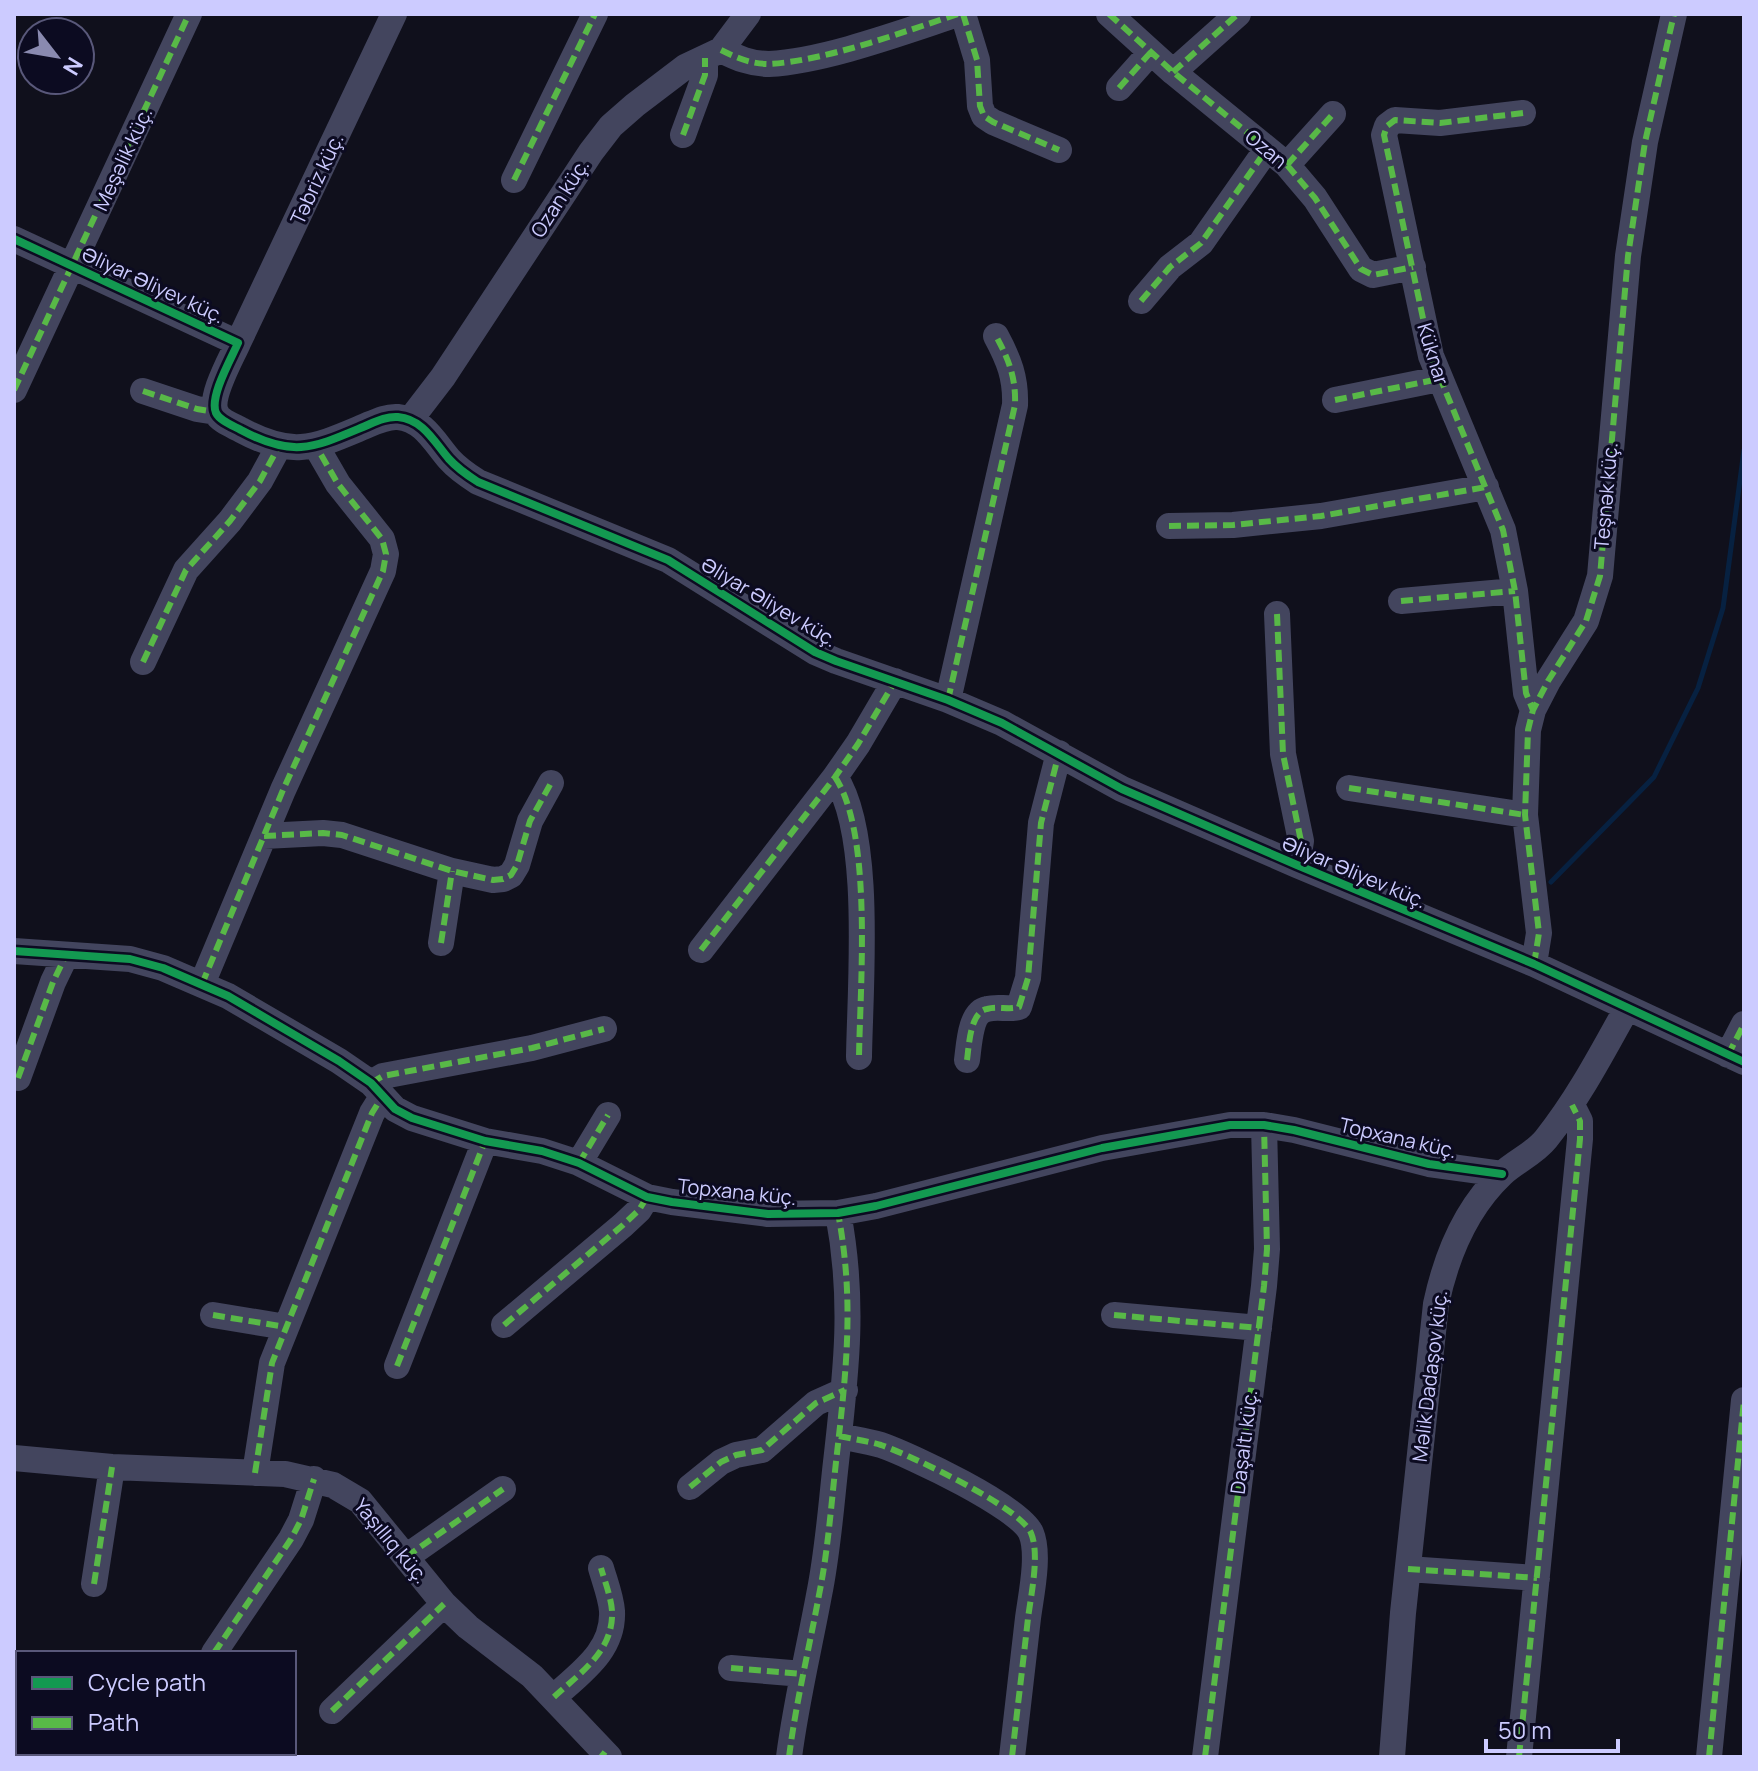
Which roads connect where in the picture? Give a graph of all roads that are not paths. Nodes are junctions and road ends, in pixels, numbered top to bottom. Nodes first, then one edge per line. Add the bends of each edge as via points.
1 (189, 14) edge
2 (394, 14) edge
3 (595, 14) edge
4 (748, 14) edge
5 (960, 14) edge
6 (1109, 14) edge
7 (1238, 14) edge
8 (1674, 14) edge
9 (1151, 52) junction
10 (713, 54) junction
11 (1173, 72) junction
12 (1119, 88) dead end
13 (1523, 113) dead end
14 (1333, 114) dead end
15 (683, 135) dead end
16 (1059, 150) dead end
17 (1277, 157) junction
18 (514, 180) dead end
19 (14, 239) edge
20 (74, 265) junction
21 (1413, 267) junction
22 (1141, 301) dead end
23 (996, 336) dead end
24 (238, 343) junction
25 (1439, 379) junction
26 (14, 390) edge
27 (143, 391) dead end
28 (1335, 400) dead end
29 (216, 412) junction
30 (410, 420) junction
31 (279, 446) junction
32 (316, 446) junction
33 (1486, 487) junction
34 (1169, 526) dead end
35 (1515, 591) junction
36 (1401, 601) dead end
37 (1277, 614) dead end
38 (143, 662) dead end
39 (895, 681) junction
40 (948, 700) junction
41 (1533, 710) junction
42 (1059, 753) junction
43 (835, 777) junction
44 (551, 783) dead end
45 (1349, 788) dead end
46 (1525, 815) junction
47 (264, 836) junction
48 (1297, 865) junction
49 (452, 871) junction
50 (441, 943) dead end
51 (701, 950) dead end
52 (14, 951) edge
53 (66, 955) junction
54 (1534, 964) junction
55 (202, 984) junction
56 (1627, 1008) junction
57 (1744, 1024) edge
58 (604, 1029) dead end
59 (859, 1057) dead end
60 (1736, 1058) edge
61 (967, 1060) dead end
62 (18, 1078) dead end
63 (377, 1090) junction
64 (1572, 1105) junction
65 (608, 1115) dead end
66 (1264, 1125) junction
67 (485, 1141) junction
68 (579, 1163) junction
69 (1502, 1174) junction
70 (647, 1197) junction
71 (838, 1213) junction
72 (213, 1315) dead end
73 (1114, 1315) dead end
74 (504, 1325) dead end
75 (286, 1327) junction
76 (1259, 1328) junction
77 (397, 1366) dead end
78 (845, 1390) junction
79 (1744, 1400) edge
80 (839, 1436) junction
81 (14, 1458) edge
82 (112, 1467) junction
83 (255, 1473) junction
84 (314, 1479) junction
85 (690, 1487) dead end
86 (503, 1489) dead end
87 (406, 1557) junction
88 (601, 1568) dead end
89 (1408, 1569) junction
90 (1537, 1578) junction
91 (94, 1584) dead end
92 (444, 1604) junction
93 (215, 1651) edge
94 (731, 1668) dead end
95 (803, 1674) junction
96 (554, 1697) junction
97 (332, 1711) dead end
98 (605, 1755) edge
99 (789, 1757) edge
100 (1012, 1757) edge
101 (1205, 1757) edge
102 (1392, 1757) edge
103 (1519, 1757) edge
104 (1709, 1757) edge

1 - 20 street, Meşəlik küç.
2 - 24 street, Təbriz küç.
3 - 18 street
4 - 10 street, Ozan küç.
5 - 10 street via 819,57 767,64
5 - 16 street via 977,60 984,116
6 - 9 street, Ozan
7 - 11 street
8 - 41 street, Teşnək küç. via 1645,142 1628,256 1600,576 1586,621
9 - 11 street, Ozan
9 - 12 street
10 - 15 street
10 - 30 street, Ozan küç. via 668,79 611,126
11 - 17 street, Ozan
13 - 21 street, Küknar via 1440,123 1395,120 1387,126 1384,135
14 - 17 street
17 - 21 street, Ozan via 1315,198 1361,269 1373,275
17 - 22 street
19 - 20 street, Əliyar Əliyev küç.
20 - 24 street, Əliyar Əliyev küç.
20 - 26 street, Meşəlik küç.
21 - 25 street, Küknar
23 - 40 street via 1016,382 1015,405
24 - 29 street, Əliyar Əliyev küç. via 214,400
25 - 28 street
25 - 33 street, Küknar
27 - 29 street
29 - 31 street via 251,436
30 - 32 street via 387,418
30 - 39 street, Əliyar Əliyev küç. via 478,482 653,553 815,652
31 - 32 street
31 - 38 street via 260,481 186,570
32 - 47 street via 338,484 382,539 386,554
33 - 34 street via 1321,516
33 - 35 street, Küknar via 1503,530
35 - 36 street
35 - 41 street, Küknar via 1524,683
37 - 48 street via 1283,754 1301,841
39 - 40 street, Əliyar Əliyev küç.
39 - 43 street
40 - 42 street, Əliyar Əliyev küç.
41 - 46 street, Teşnək küç.
42 - 48 street, Əliyar Əliyev küç. via 1122,789
42 - 61 street via 1041,823 1023,997 1019,1007 979,1013
43 - 51 street
43 - 59 street via 846,797 858,859
44 - 49 street via 530,821 511,875 493,880
45 - 46 street
46 - 54 street, Teşnək küç. via 1539,933
47 - 49 street via 342,835
47 - 55 street
48 - 54 street, Əliyar Əliyev küç.
49 - 50 street
52 - 53 street, Topxana küç.
53 - 55 street, Topxana küç. via 130,959
53 - 62 street
54 - 56 street, Əliyar Əliyev küç.
55 - 63 street, Topxana küç. via 327,1053
56 - 60 street, Əliyar Əliyev küç.
56 - 64 street, Məlik Dadaşov küç.
57 - 60 street
58 - 63 street via 383,1076
63 - 67 street, Topxana küç. via 412,1118
63 - 75 street
64 - 69 street, Məlik Dadaşov küç. via 1543,1142
64 - 90 street via 1580,1121 1580,1139
65 - 68 street
66 - 69 street, Topxana küç. via 1429,1164
66 - 71 street, Topxana küç. via 1193,1130 1102,1148
66 - 76 street, Daşaltı küç. via 1267,1249
67 - 68 street, Topxana küç.
67 - 77 street
68 - 70 street, Topxana küç.
69 - 89 street, Məlik Dadaşov küç. via 1463,1226 1444,1268
70 - 71 street, Topxana küç. via 768,1214
70 - 74 street via 623,1225
71 - 78 street via 849,1296
72 - 75 street
73 - 76 street
75 - 83 street via 269,1375
76 - 101 street, Daşaltı küç.
78 - 80 street
78 - 85 street via 816,1403 762,1450 721,1462
79 - 104 street
80 - 95 street via 820,1592
80 - 100 street via 911,1457 1001,1505 1031,1532 1032,1585
81 - 82 street, Yaşıllıq küç.
82 - 83 street, Yaşıllıq küç.
82 - 91 street
83 - 84 street, Yaşıllıq küç.
84 - 87 street, Yaşıllıq küç. via 360,1501
84 - 93 street via 291,1539
86 - 87 street
87 - 92 street, Yaşıllıq küç.
88 - 96 street via 612,1608 606,1644
89 - 90 street
89 - 102 street, Məlik Dadaşov küç.
90 - 103 street
92 - 96 street, Yaşıllıq küç.
92 - 97 street
94 - 95 street
95 - 99 street
96 - 98 street, Yaşıllıq küç.

